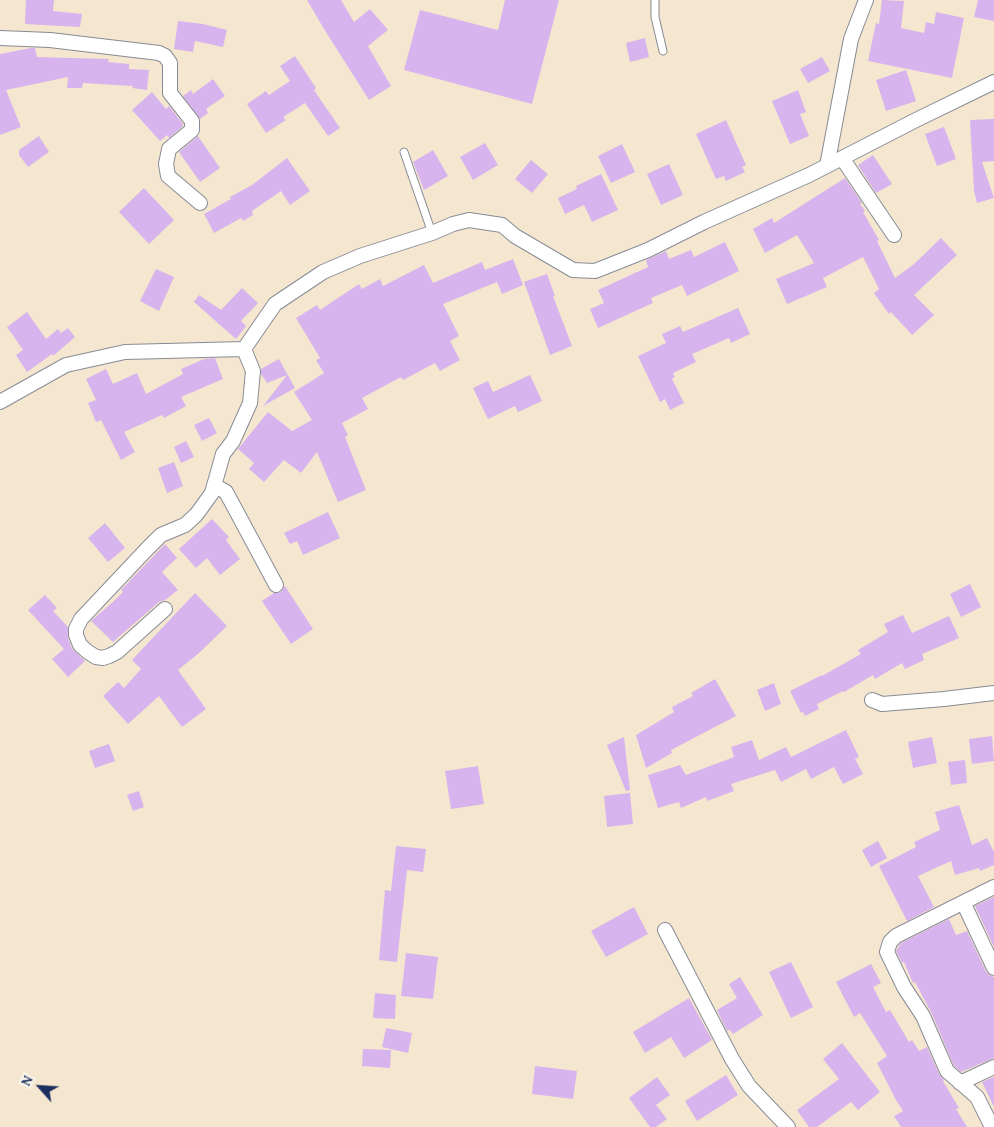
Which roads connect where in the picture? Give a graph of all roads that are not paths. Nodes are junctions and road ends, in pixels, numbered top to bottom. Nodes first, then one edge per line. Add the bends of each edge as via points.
1 (655, 0) edge
2 (866, 0) edge
3 (0, 38) edge
4 (663, 51) dead end
5 (994, 82) edge
6 (404, 152) dead end
7 (842, 158) junction
8 (828, 166) junction
9 (200, 203) dead end
10 (432, 233) junction
11 (894, 235) dead end
12 (244, 349) junction
13 (0, 402) edge
14 (214, 485) junction
15 (276, 585) dead end
16 (165, 609) dead end
17 (994, 693) edge
18 (872, 700) dead end
19 (994, 887) edge
20 (964, 904) junction
21 (665, 930) dead end
22 (994, 968) edge
23 (994, 1066) edge
24 (960, 1084) junction
25 (788, 1127) edge
26 (992, 1127) edge

1 - 4 lane via 655,17
2 - 8 street via 851,39
3 - 9 street via 50,40 165,56 170,63 170,93 192,121 192,130 169,148 168,176
5 - 7 street
6 - 10 lane
7 - 8 street
7 - 11 street
8 - 10 street via 596,271 573,270 502,225 469,220
10 - 12 street via 360,256 323,272 275,304
12 - 13 street via 125,352 66,365
12 - 14 street via 253,371 250,403 233,441 223,454
14 - 15 street via 226,492
14 - 16 street via 196,515 185,525 161,535 81,620 76,635 80,644 96,657 110,656
17 - 18 street via 882,704
19 - 20 street
20 - 22 street
20 - 24 street via 896,936 887,952 923,1016 946,1071
21 - 25 street via 732,1059 749,1086
23 - 24 street
24 - 26 street via 977,1097

